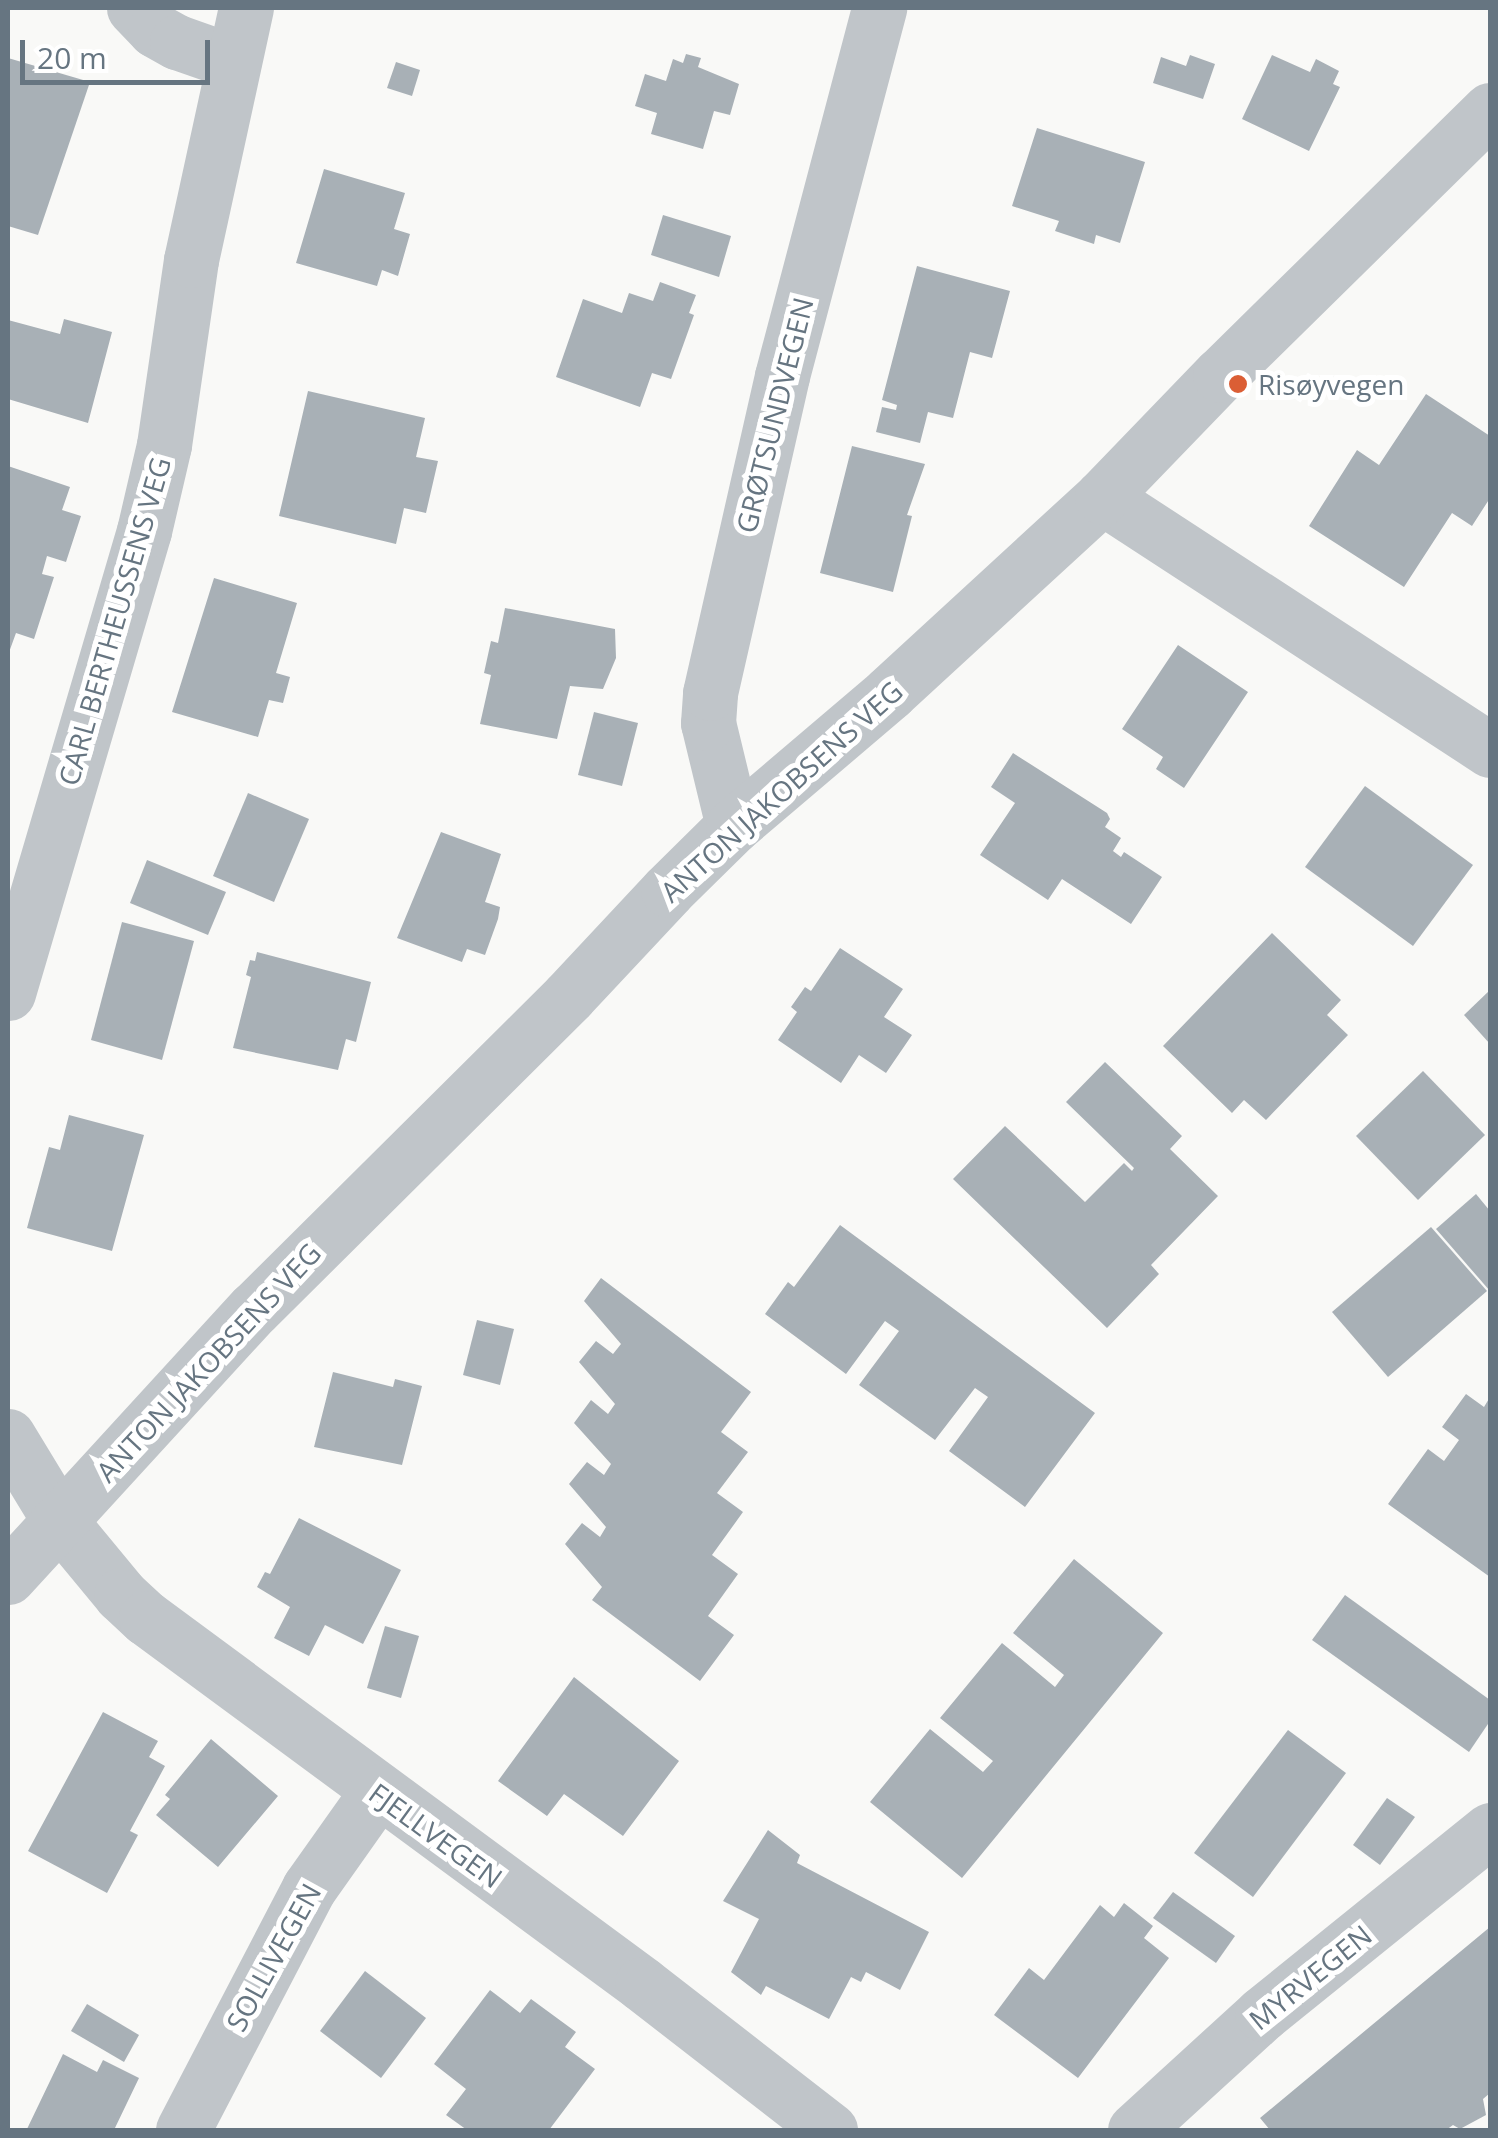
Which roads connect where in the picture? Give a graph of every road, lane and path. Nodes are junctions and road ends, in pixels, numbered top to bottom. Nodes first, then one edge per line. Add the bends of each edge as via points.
1 (134, 8) edge
2 (246, 8) edge
3 (879, 8) edge
4 (234, 62) junction
5 (1490, 110) edge
6 (1102, 497) junction
7 (1490, 750) edge
8 (733, 826) junction
9 (8, 994) edge
10 (8, 1436) edge
11 (59, 1520) junction
12 (8, 1577) edge
13 (377, 1792) junction
14 (1490, 1830) edge
15 (183, 2130) edge
16 (830, 2130) edge
17 (1135, 2130) edge

1 - 4 street via 176,42
2 - 4 street, CARL BERTHEUSSENS VEG
3 - 8 street, GRØTSUNDVEGEN via 782,376 710,693 708,723
4 - 9 street, CARL BERTHEUSSENS VEG via 144,531
5 - 6 street, ANTON JAKOBSENS VEG
6 - 7 street
6 - 8 street, ANTON JAKOBSENS VEG
8 - 11 street, ANTON JAKOBSENS VEG via 268,1296
10 - 11 street
11 - 12 street, ANTON JAKOBSENS VEG
11 - 13 street, FJELLVEGEN via 146,1618
13 - 15 street, SOLLIVEGEN via 309,1888
13 - 16 street, FJELLVEGEN
14 - 17 street, MYRVEGEN via 1262,2014

